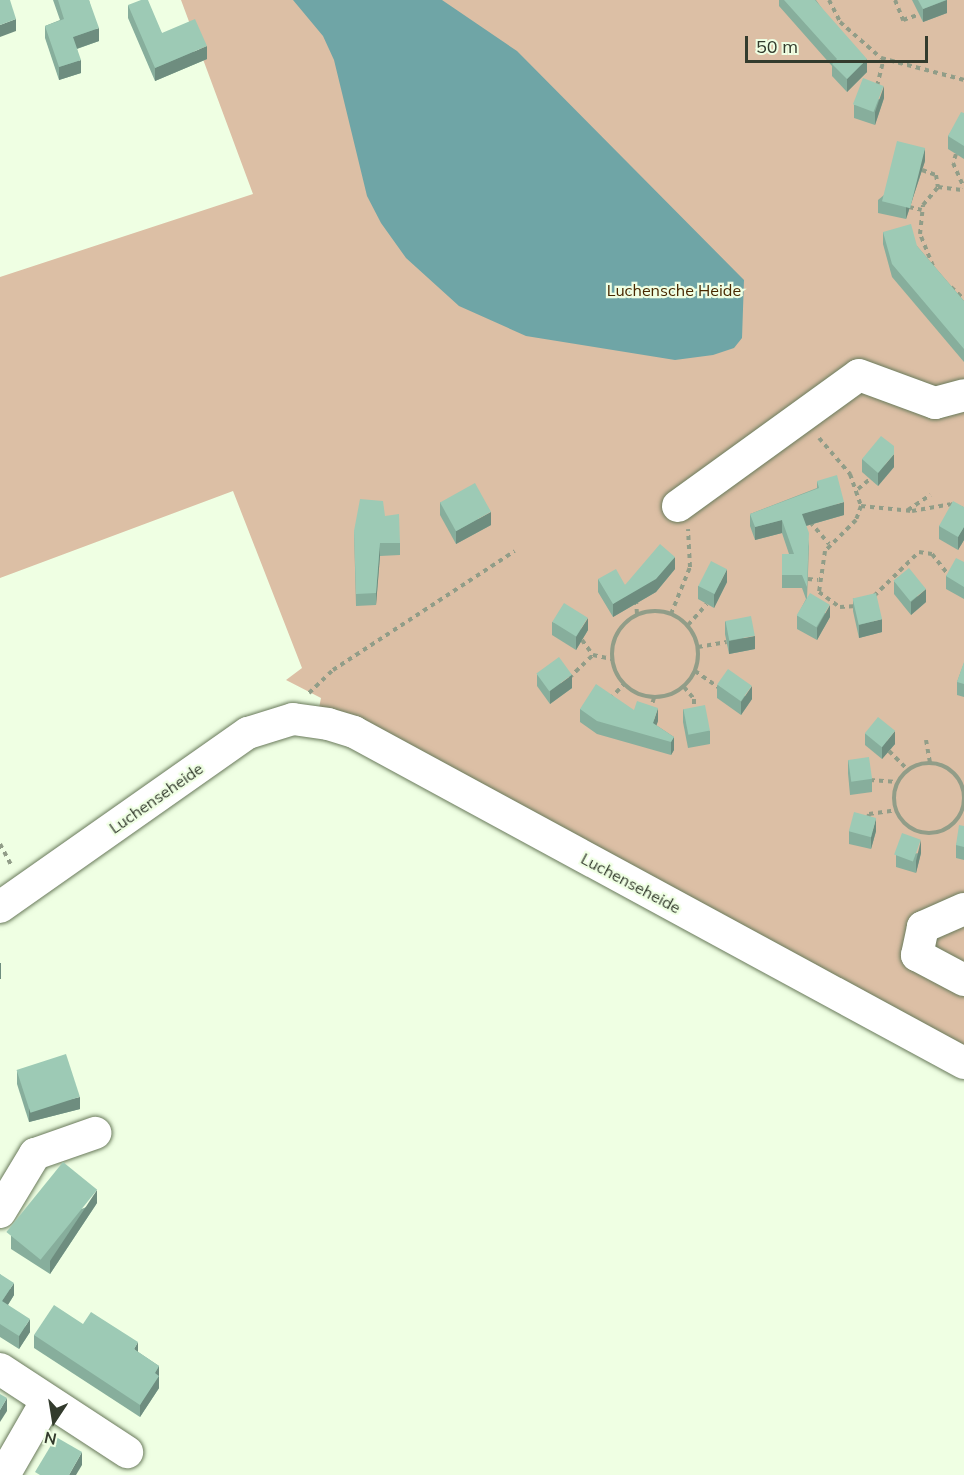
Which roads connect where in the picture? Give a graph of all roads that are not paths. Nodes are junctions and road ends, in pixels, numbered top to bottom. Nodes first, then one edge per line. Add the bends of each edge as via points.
1 (964, 395) edge
2 (678, 506) road end
3 (12, 899) edge
4 (964, 909) edge
5 (964, 980) edge
6 (964, 1063) edge
7 (94, 1133) dead end
8 (0, 1212) edge
9 (0, 1369) edge
10 (46, 1402) junction
11 (127, 1452) dead end
12 (4, 1475) edge

1 - 2 street via 935,404 859,375
3 - 6 street, Luchenseheide via 248,733 293,719 354,732
4 - 5 street via 923,927 917,955
7 - 8 street via 35,1154
9 - 10 street
10 - 11 street
10 - 12 street

